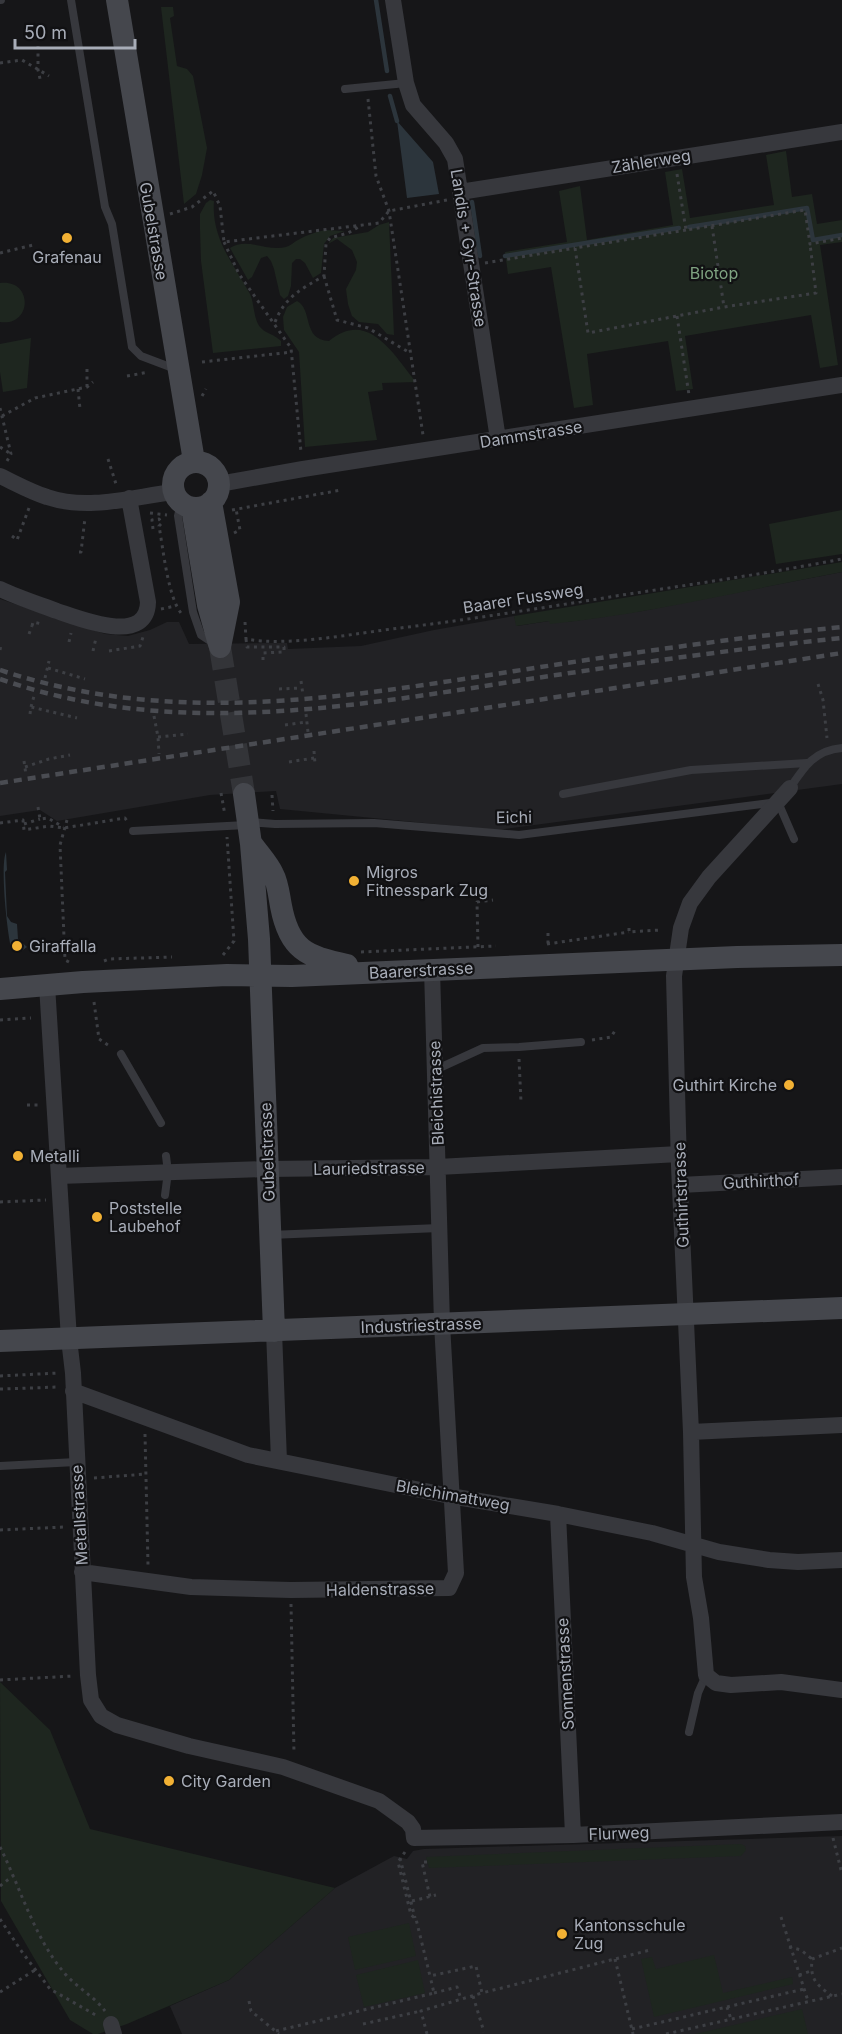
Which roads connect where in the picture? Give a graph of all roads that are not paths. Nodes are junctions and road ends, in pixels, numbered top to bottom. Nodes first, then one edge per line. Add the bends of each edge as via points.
1 (71, 0) edge
2 (117, 0) edge
3 (393, 0) edge
4 (406, 83) junction
5 (345, 88) dead end
6 (842, 132) edge
7 (460, 195) junction
8 (178, 370) junction
9 (842, 385) edge
10 (498, 439) junction
11 (194, 461) junction
12 (2, 471) edge
13 (124, 493) junction
14 (206, 501) junction
15 (0, 589) edge
16 (220, 647) tunnel mouth
17 (842, 748) edge
18 (807, 763) junction
19 (790, 788) joint
20 (244, 794) tunnel mouth
21 (563, 794) dead end
22 (778, 802) junction
23 (250, 830) junction
24 (133, 831) road end
25 (794, 839) dead end
26 (842, 955) edge
27 (676, 959) junction
28 (432, 969) junction
29 (387, 972) junction
30 (260, 975) junction
31 (47, 985) junction
32 (0, 989) edge
33 (581, 1042) road end
34 (121, 1054) road end
35 (435, 1070) junction
36 (161, 1123) dead end
37 (679, 1154) junction
38 (167, 1164) junction
39 (438, 1167) junction
40 (267, 1169) junction
41 (59, 1176) junction
42 (842, 1177) edge
43 (680, 1185) junction
44 (165, 1195) dead end
45 (439, 1228) junction
46 (270, 1235) junction
47 (842, 1308) edge
48 (685, 1314) junction
49 (442, 1324) junction
50 (274, 1330) junction
51 (69, 1339) junction
52 (0, 1341) edge
53 (73, 1383) junction
54 (842, 1425) edge
55 (691, 1431) junction
56 (279, 1461) junction
57 (0, 1466) edge
58 (77, 1471) junction
59 (450, 1496) junction
60 (558, 1514) junction
61 (692, 1545) junction
62 (842, 1560) edge
63 (82, 1572) junction
64 (706, 1676) junction
65 (842, 1690) edge
66 (689, 1732) dead end
67 (834, 1822) edge
68 (411, 1830) joint
69 (573, 1834) junction

1 - 8 lane via 132,346 141,356
2 - 8 street, Gubelstrasse
3 - 4 street, Landis + Gyr-Strasse
4 - 5 lane
4 - 7 street, Landis + Gyr-Strasse via 413,105 455,159
6 - 7 street, Zählerweg
7 - 10 street, Landis + Gyr-Strasse
8 - 11 street, Gubelstrasse
9 - 10 street, Dammstrasse
10 - 14 street, Dammstrasse via 303,469
11 - 14 street via 214,470
11 - 14 street via 176,472 172,485
12 - 13 street, Dammstrasse via 48,498 78,503 110,502
13 - 14 street, Dammstrasse
13 - 15 street via 148,602 148,612 141,621 123,627 99,626
14 - 16 street via 208,606
17 - 18 lane via 828,749
18 - 19 lane
18 - 21 lane via 691,770
19 - 22 street, Guthirtstrasse
20 - 23 street, Gubelstrasse
22 - 23 lane, Eichi via 519,835 374,823 274,824
22 - 25 lane
22 - 27 street, Guthirtstrasse via 690,903
23 - 24 lane, Eichi via 226,826
23 - 29 street, Gubelstrasse via 274,875 291,938 303,952 322,960
23 - 30 street, Gubelstrasse
26 - 27 street, Baarerstrasse
27 - 28 street, Baarerstrasse
27 - 37 street, Guthirtstrasse
28 - 29 street, Baarerstrasse
28 - 35 street, Bleichistrasse
29 - 30 street, Baarerstrasse
30 - 31 street, Baarerstrasse
30 - 40 street, Gubelstrasse
31 - 32 street, Baarerstrasse
31 - 41 street, Metallstrasse
33 - 35 lane via 483,1047
34 - 36 lane
35 - 39 street, Bleichistrasse
37 - 39 street, Lauriedstrasse
37 - 43 street, Guthirtstrasse
38 - 40 street, Lauriedstrasse
38 - 41 street, Lauriedstrasse
38 - 44 lane
39 - 40 street, Lauriedstrasse
39 - 45 street, Bleichistrasse
40 - 46 street, Gubelstrasse
41 - 51 street, Metallstrasse
42 - 43 street, Guthirthof
43 - 48 street, Guthirtstrasse
45 - 46 lane
45 - 49 street, Bleichistrasse
46 - 50 street, Gubelstrasse
47 - 48 street, Industriestrasse
48 - 49 street, Industriestrasse
48 - 55 street, Guthirtstrasse
49 - 50 street, Industriestrasse
49 - 59 street, Haldenstrasse
50 - 51 street, Industriestrasse
50 - 56 street, Gubelstrasse
51 - 52 street, Industriestrasse
51 - 53 street, Metallstrasse
53 - 56 street, Bleichimattweg via 145,1417 248,1455
53 - 58 street, Metallstrasse
54 - 55 street
55 - 61 street, Guthirtstrasse
56 - 59 street, Bleichimattweg
57 - 58 lane
58 - 63 street, Metallstrasse
59 - 60 street, Bleichimattweg
59 - 63 street, Haldenstrasse via 456,1573 449,1588 191,1587
60 - 61 street, Bleichimattweg
60 - 69 street, Sonnenstrasse
61 - 62 street, Bleichimattweg via 769,1560
61 - 64 street, Guthirtstrasse
63 - 68 street, Metallstrasse via 91,1700 101,1716 117,1725 294,1771 379,1801
64 - 65 street via 716,1683 731,1685 781,1682
64 - 66 lane
67 - 69 street, Flurweg
68 - 69 street, Flurweg

